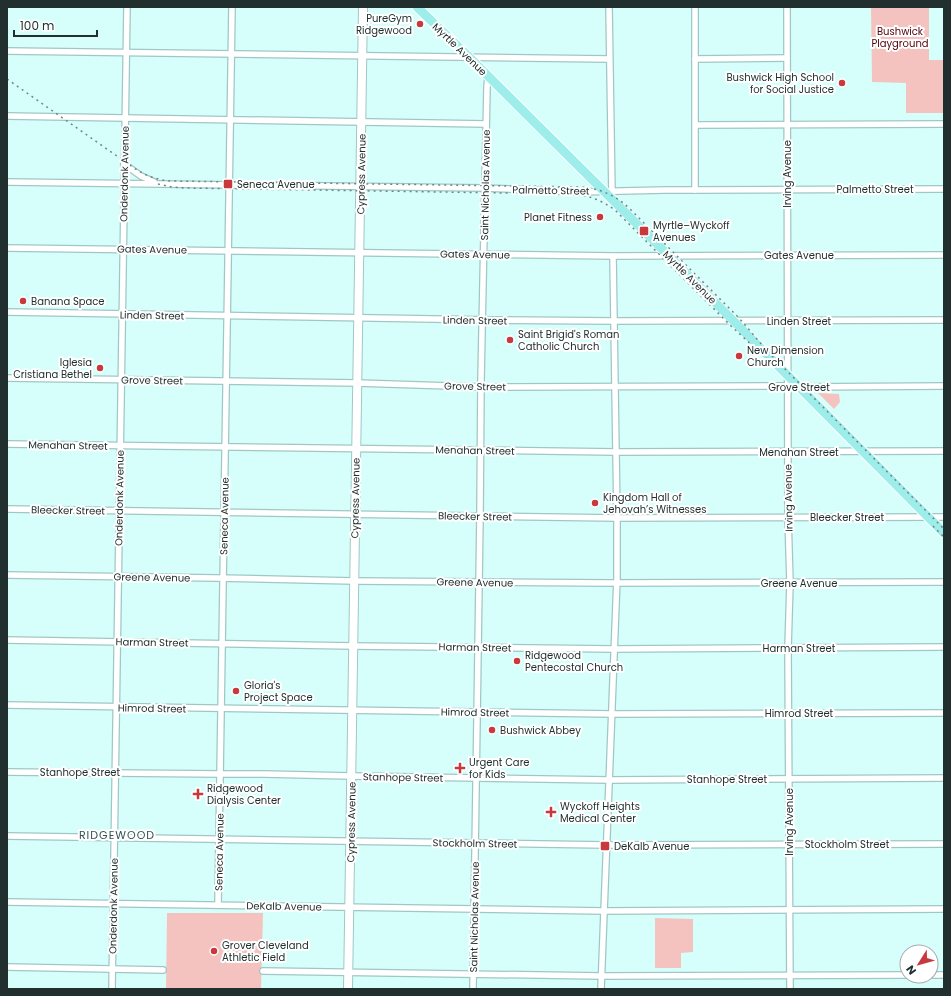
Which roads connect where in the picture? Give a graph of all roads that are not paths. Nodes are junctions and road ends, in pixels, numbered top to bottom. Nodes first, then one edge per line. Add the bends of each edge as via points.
1 (127, 7) edge
2 (232, 7) edge
3 (363, 7) edge
4 (417, 7) edge
5 (609, 7) edge
6 (694, 7) edge
7 (787, 7) edge
8 (7, 50) edge
9 (126, 52) junction
10 (231, 54) junction
11 (362, 56) junction
12 (469, 57) junction
13 (787, 58) junction
14 (609, 59) junction
15 (695, 60) junction
16 (488, 76) junction
17 (7, 116) edge
18 (125, 118) junction
19 (230, 119) junction
20 (361, 121) junction
21 (486, 124) junction
22 (787, 124) junction
23 (944, 124) edge
24 (696, 125) junction
25 (124, 164) junction
26 (7, 182) edge
27 (124, 183) junction
28 (158, 184) junction
29 (229, 184) junction
30 (361, 186) junction
31 (484, 188) junction
32 (944, 189) edge
33 (696, 190) junction
34 (787, 190) junction
35 (609, 194) junction
36 (7, 248) edge
37 (123, 249) junction
38 (228, 250) junction
39 (360, 253) junction
40 (484, 254) junction
41 (944, 254) edge
42 (668, 255) junction
43 (787, 255) junction
44 (613, 256) junction
45 (7, 312) edge
46 (122, 314) junction
47 (227, 316) junction
48 (358, 318) junction
49 (482, 320) junction
50 (944, 320) edge
51 (614, 321) junction
52 (734, 321) junction
53 (787, 321) junction
54 (787, 374) junction
55 (7, 378) edge
56 (121, 380) junction
57 (226, 381) junction
58 (357, 383) junction
59 (480, 386) junction
60 (788, 386) junction
61 (944, 386) edge
62 (615, 387) junction
63 (799, 387) junction
64 (7, 444) edge
65 (120, 445) junction
66 (225, 447) junction
67 (356, 449) junction
68 (480, 450) junction
69 (944, 451) edge
70 (616, 452) junction
71 (788, 452) junction
72 (864, 452) junction
73 (7, 509) edge
74 (119, 511) junction
75 (224, 512) junction
76 (355, 515) junction
77 (480, 516) junction
78 (788, 517) junction
79 (928, 517) junction
80 (944, 517) edge
81 (617, 518) junction
82 (944, 533) edge
83 (7, 574) edge
84 (118, 576) junction
85 (223, 578) junction
86 (354, 581) junction
87 (479, 582) junction
88 (944, 582) edge
89 (617, 583) junction
90 (790, 583) junction
91 (7, 640) edge
92 (117, 642) junction
93 (222, 643) junction
94 (353, 646) junction
95 (478, 647) junction
96 (788, 648) junction
97 (944, 648) edge
98 (614, 649) junction
99 (7, 706) edge
100 (116, 707) junction
101 (221, 709) junction
102 (352, 710) junction
103 (477, 712) junction
104 (944, 713) edge
105 (612, 714) junction
106 (789, 714) junction
107 (7, 772) edge
108 (115, 772) junction
109 (220, 774) junction
110 (351, 776) junction
111 (476, 778) junction
112 (944, 778) edge
113 (789, 779) junction
114 (609, 780) junction
115 (7, 836) edge
116 (114, 838) junction
117 (219, 840) junction
118 (350, 841) junction
119 (475, 843) junction
120 (789, 844) junction
121 (944, 844) edge
122 (606, 845) junction
123 (7, 902) edge
124 (113, 903) junction
125 (218, 905) junction
126 (350, 907) junction
127 (474, 909) junction
128 (944, 909) edge
129 (790, 910) junction
130 (604, 911) junction
131 (7, 967) edge
132 (112, 969) junction
133 (163, 970) dead end
134 (263, 972) dead end
135 (349, 972) junction
136 (473, 974) junction
137 (899, 975) edge
138 (601, 976) junction
139 (790, 976) junction
140 (112, 989) edge
141 (348, 989) edge
142 (473, 989) edge
143 (601, 989) edge
144 (790, 989) edge

1 - 9 street, Onderdonk Avenue
2 - 10 street, Seneca Avenue
3 - 11 main road, Cypress Avenue
4 - 12 main road, Myrtle Avenue
5 - 14 street
6 - 15 street
7 - 13 street, Irving Avenue
8 - 9 street
9 - 10 street
9 - 18 street, Onderdonk Avenue
10 - 11 street
10 - 19 street, Seneca Avenue
11 - 12 street
11 - 20 main road, Cypress Avenue
12 - 14 street
12 - 16 main road, Myrtle Avenue
13 - 15 street
13 - 22 street, Irving Avenue
14 - 35 street
15 - 24 street
16 - 21 street, Saint Nicholas Avenue
16 - 35 main road, Myrtle Avenue
17 - 18 street
18 - 19 street
18 - 25 street, Onderdonk Avenue
19 - 20 street
19 - 29 street, Seneca Avenue
20 - 21 street
20 - 30 main road, Cypress Avenue
21 - 31 street, Saint Nicholas Avenue
22 - 23 street
22 - 24 street
22 - 34 street, Irving Avenue
24 - 33 street
25 - 27 street, Onderdonk Avenue
25 - 28 street, Palmetto Street
26 - 27 street, Palmetto Street
27 - 28 street, Palmetto Street
27 - 37 street, Onderdonk Avenue
28 - 29 street, Palmetto Street
29 - 30 street, Palmetto Street
29 - 38 street, Seneca Avenue
30 - 31 street, Palmetto Street
30 - 39 main road, Cypress Avenue
31 - 35 street, Palmetto Street
31 - 40 street, Saint Nicholas Avenue
32 - 34 street, Palmetto Street
33 - 34 street, Palmetto Street
33 - 35 street, Palmetto Street
34 - 43 street, Irving Avenue
35 - 42 main road, Myrtle Avenue
36 - 37 street, Gates Avenue
37 - 38 street, Gates Avenue
37 - 46 street, Onderdonk Avenue
38 - 39 street, Gates Avenue
38 - 47 street, Seneca Avenue
39 - 40 street, Gates Avenue
39 - 48 main road, Cypress Avenue
40 - 44 street, Gates Avenue
40 - 49 street, Saint Nicholas Avenue
41 - 43 street, Gates Avenue
42 - 43 street, Gates Avenue
42 - 44 street, Gates Avenue
42 - 52 main road, Myrtle Avenue
43 - 53 street, Irving Avenue
44 - 51 street
45 - 46 street, Linden Street
46 - 47 street, Linden Street
46 - 56 street, Onderdonk Avenue
47 - 48 street, Linden Street
47 - 57 street, Seneca Avenue
48 - 49 street, Linden Street
48 - 58 main road, Cypress Avenue
49 - 51 street, Linden Street
49 - 59 street, Saint Nicholas Avenue
50 - 53 street, Linden Street
51 - 52 street, Linden Street
51 - 62 street
52 - 53 street, Linden Street
52 - 54 main road, Myrtle Avenue
53 - 54 street, Irving Avenue
54 - 60 street, Irving Avenue
54 - 63 main road, Myrtle Avenue
55 - 56 street, Grove Street
56 - 57 street, Grove Street
56 - 65 street, Onderdonk Avenue
57 - 58 street, Grove Street
57 - 66 street, Seneca Avenue
58 - 59 street, Grove Street
58 - 67 main road, Cypress Avenue
59 - 62 street, Grove Street
59 - 68 street, Saint Nicholas Avenue
60 - 62 street, Grove Street
60 - 63 street, Grove Street
60 - 71 street, Irving Avenue
61 - 63 street, Grove Street
62 - 70 street
63 - 72 main road, Myrtle Avenue
64 - 65 street, Menahan Street
65 - 66 street, Menahan Street
65 - 74 street, Onderdonk Avenue
66 - 67 street, Menahan Street
66 - 75 street, Seneca Avenue
67 - 68 street, Menahan Street
67 - 76 main road, Cypress Avenue
68 - 70 street, Menahan Street
68 - 77 street, Saint Nicholas Avenue
69 - 72 street, Menahan Street
70 - 71 street, Menahan Street
70 - 81 street
71 - 72 street, Menahan Street
71 - 78 street, Irving Avenue
72 - 79 main road, Myrtle Avenue
73 - 74 street, Bleecker Street
74 - 75 street, Bleecker Street
74 - 84 street, Onderdonk Avenue
75 - 76 street, Bleecker Street
75 - 85 street, Seneca Avenue
76 - 77 street, Bleecker Street
76 - 86 main road, Cypress Avenue
77 - 81 street, Bleecker Street
77 - 87 street, Saint Nicholas Avenue
78 - 79 street, Bleecker Street
78 - 81 street, Bleecker Street
78 - 90 street, Irving Avenue
79 - 80 street, Bleecker Street
79 - 82 main road, Myrtle Avenue
81 - 89 street
83 - 84 street, Greene Avenue
84 - 85 street, Greene Avenue
84 - 92 street, Onderdonk Avenue
85 - 86 street, Greene Avenue
85 - 93 street, Seneca Avenue
86 - 87 street, Greene Avenue
86 - 94 main road, Cypress Avenue
87 - 89 street, Greene Avenue
87 - 95 street, Saint Nicholas Avenue
88 - 90 street, Greene Avenue
89 - 90 street, Greene Avenue
89 - 98 street
90 - 96 street, Irving Avenue
91 - 92 street, Harman Street
92 - 93 street, Harman Street
92 - 100 street, Onderdonk Avenue
93 - 94 street, Harman Street
93 - 101 street, Seneca Avenue
94 - 95 street, Harman Street
94 - 102 main road, Cypress Avenue
95 - 98 street, Harman Street
95 - 103 street, Saint Nicholas Avenue
96 - 97 street, Harman Street
96 - 98 street, Harman Street
96 - 106 street, Irving Avenue
98 - 105 street
99 - 100 street, Himrod Street
100 - 101 street, Himrod Street
100 - 108 street, Onderdonk Avenue
101 - 102 street, Himrod Street
101 - 109 street, Seneca Avenue
102 - 103 street, Himrod Street
102 - 110 main road, Cypress Avenue
103 - 105 street, Himrod Street
103 - 111 street, Saint Nicholas Avenue
104 - 106 street, Himrod Street
105 - 106 street, Himrod Street
105 - 114 street
106 - 113 street, Irving Avenue
107 - 108 street, Stanhope Street
108 - 109 street, Stanhope Street
108 - 116 street, Onderdonk Avenue
109 - 110 street, Stanhope Street
109 - 117 street, Seneca Avenue
110 - 111 street, Stanhope Street
110 - 118 main road, Cypress Avenue
111 - 114 street, Stanhope Street
111 - 119 street, Saint Nicholas Avenue
112 - 113 street, Stanhope Street
113 - 114 street, Stanhope Street
113 - 120 street, Irving Avenue
114 - 122 street
115 - 116 street, Stockholm Street
116 - 117 street, Stockholm Street
116 - 124 street, Onderdonk Avenue
117 - 118 street, Stockholm Street
117 - 125 street, Seneca Avenue
118 - 119 street, Stockholm Street
118 - 126 main road, Cypress Avenue
119 - 122 street, Stockholm Street
119 - 127 street, Saint Nicholas Avenue
120 - 121 street, Stockholm Street
120 - 122 street, Stockholm Street
120 - 129 street, Irving Avenue
122 - 130 street
123 - 124 street, DeKalb Avenue
124 - 125 street, DeKalb Avenue
124 - 132 street, Onderdonk Avenue
125 - 126 street, DeKalb Avenue
126 - 127 street, DeKalb Avenue
126 - 135 main road, Cypress Avenue
127 - 130 street, DeKalb Avenue
127 - 136 street, Saint Nicholas Avenue
128 - 129 street, DeKalb Avenue
129 - 130 street, DeKalb Avenue
129 - 139 street, Irving Avenue
130 - 138 street
131 - 132 street
132 - 133 street
132 - 140 street, Onderdonk Avenue
134 - 135 street
135 - 136 street
135 - 141 main road, Cypress Avenue
136 - 138 street
136 - 142 street, Saint Nicholas Avenue
137 - 139 street
138 - 139 street
138 - 143 street
139 - 144 street, Irving Avenue

